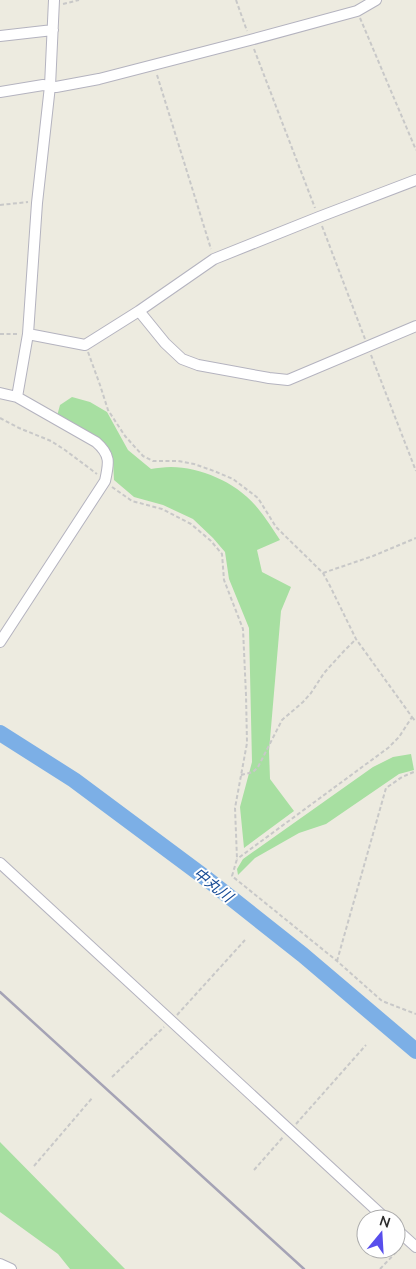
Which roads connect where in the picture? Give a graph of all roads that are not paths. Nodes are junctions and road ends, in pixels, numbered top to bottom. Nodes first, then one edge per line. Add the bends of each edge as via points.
1 (376, 0) edge
2 (54, 3) edge
3 (53, 30) junction
4 (0, 36) edge
5 (50, 86) junction
6 (0, 92) edge
7 (416, 180) edge
8 (139, 311) junction
9 (416, 326) edge
10 (28, 334) junction
11 (0, 393) edge
12 (17, 397) junction
13 (0, 642) edge
14 (0, 863) edge
15 (375, 1209) edge
16 (406, 1238) edge
17 (416, 1247) edge
18 (0, 1264) edge
19 (11, 1269) edge

1 - 5 street via 357,11 250,40 99,79
2 - 3 street
3 - 4 street
3 - 5 street
5 - 6 street
5 - 10 street via 37,203
7 - 8 street via 214,258
8 - 9 street via 182,359 288,380
8 - 10 street via 85,345
10 - 12 street
11 - 12 street
12 - 13 street via 104,448 108,466 105,481
14 - 15 street
16 - 17 street
18 - 19 street

